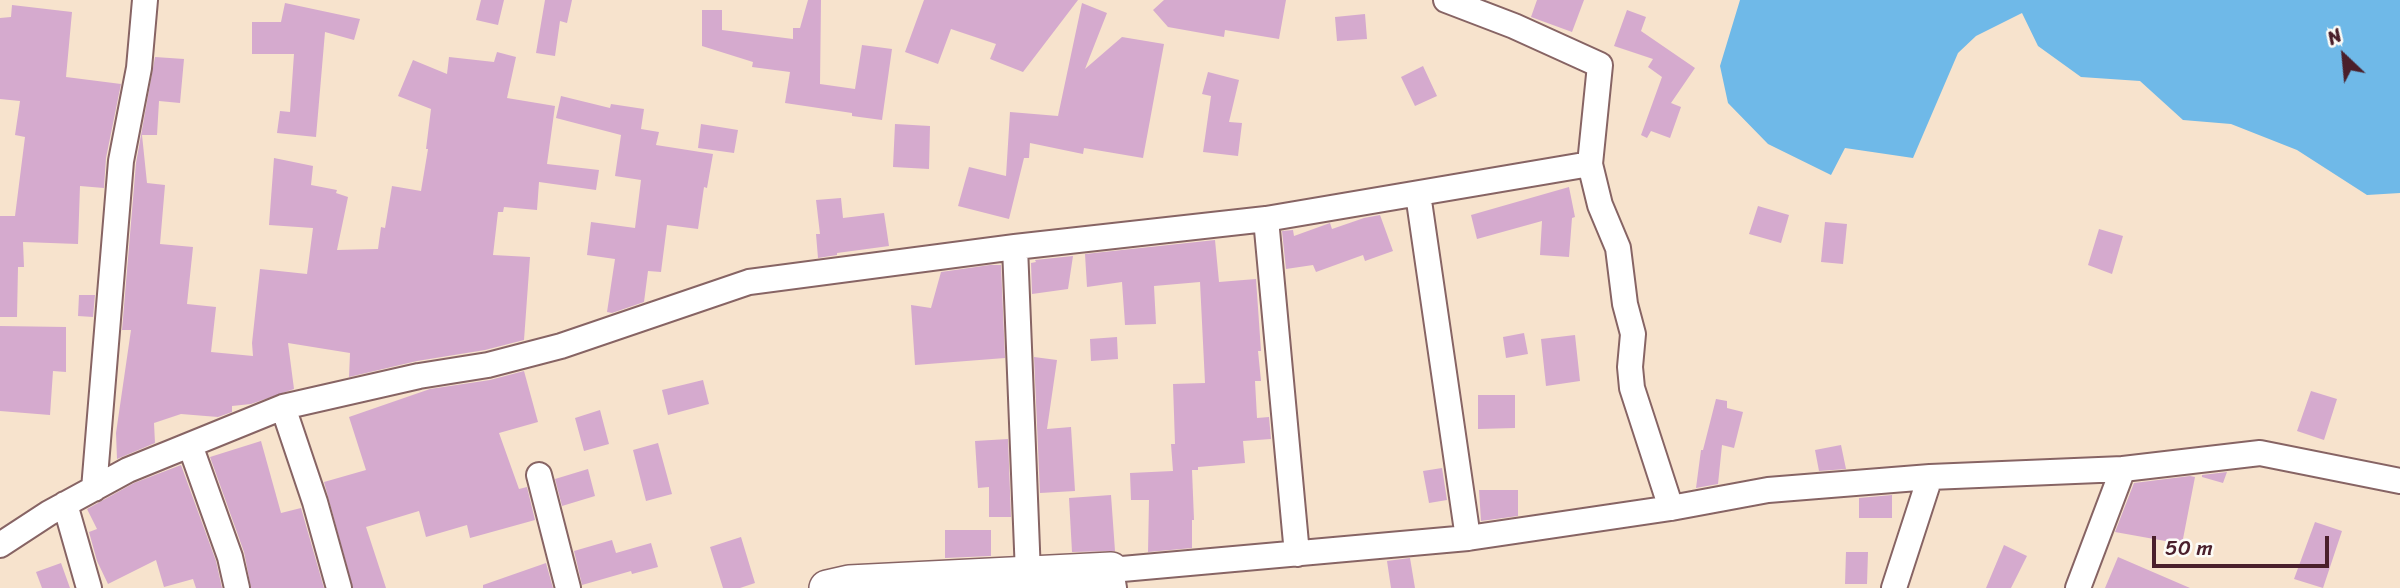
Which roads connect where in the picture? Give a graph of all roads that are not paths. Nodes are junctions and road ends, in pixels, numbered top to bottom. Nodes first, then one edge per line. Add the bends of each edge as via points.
1 (145, 0) edge
2 (1446, 0) edge
3 (1590, 164) junction
4 (1418, 194) junction
5 (1266, 219) junction
6 (1015, 247) junction
7 (283, 407) junction
8 (190, 445) junction
9 (2123, 469) junction
10 (539, 474) dead end
11 (1930, 477) junction
12 (2400, 481) edge
13 (94, 489) junction
14 (65, 504) junction
15 (1671, 508) junction
16 (1468, 538) junction
17 (0, 545) edge
18 (1297, 554) junction
19 (1028, 574) junction
20 (1113, 579) edge
21 (905, 584) edge
22 (89, 588) edge
23 (237, 588) edge
24 (339, 588) edge
25 (568, 588) edge
26 (827, 588) edge
27 (1894, 588) edge
28 (2078, 588) edge

1 - 13 street via 139,68 121,161
2 - 3 street via 1600,65
3 - 4 street
3 - 15 street via 1618,248 1633,334 1632,388
4 - 5 street
4 - 16 street
5 - 6 street
5 - 18 street
6 - 7 street via 749,282 561,346
6 - 19 street
7 - 8 street
7 - 24 street
8 - 13 street
8 - 23 street
9 - 11 street
9 - 12 street via 2260,453
9 - 28 street
10 - 25 street
11 - 15 street via 1768,490
11 - 27 street
13 - 14 street
14 - 17 street
14 - 22 street
15 - 16 street
16 - 18 street
18 - 20 street
19 - 20 street
19 - 21 street
21 - 26 street via 849,583

